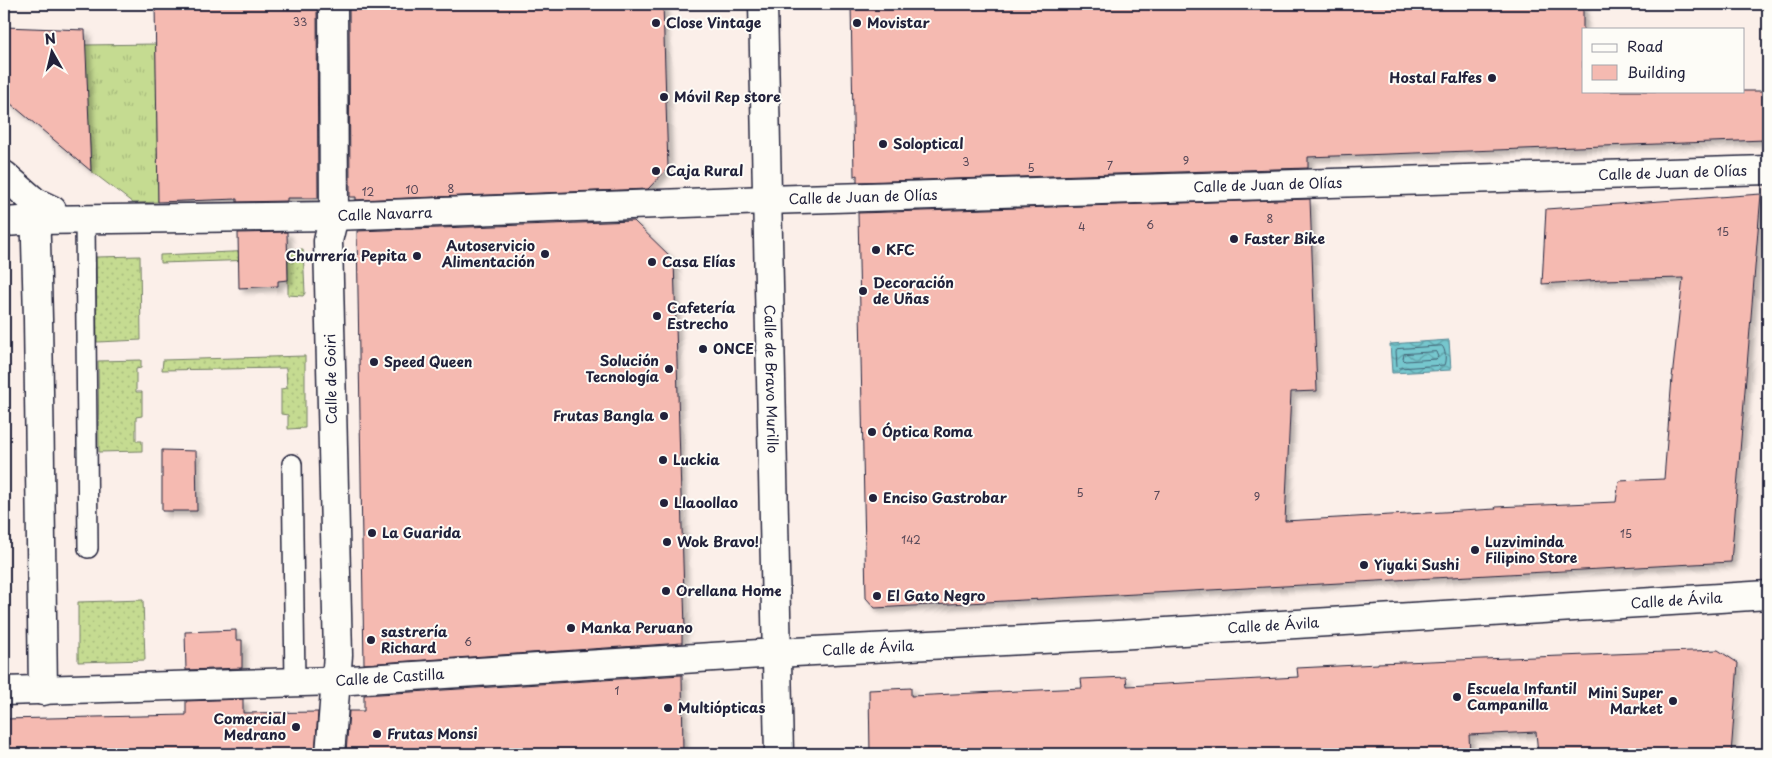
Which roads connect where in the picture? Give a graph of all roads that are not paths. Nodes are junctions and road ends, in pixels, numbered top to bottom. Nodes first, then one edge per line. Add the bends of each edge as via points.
1 (333, 4) edge
2 (763, 4) edge
3 (1768, 170) edge
4 (4, 175) edge
5 (767, 200) junction
6 (35, 211) junction
7 (334, 216) junction
8 (85, 220) junction
9 (4, 222) edge
10 (292, 464) dead end
11 (88, 548) dead end
12 (1768, 595) edge
13 (776, 653) junction
14 (295, 682) junction
15 (336, 682) junction
16 (4, 691) edge
17 (42, 691) junction
18 (330, 754) edge
19 (779, 754) edge

1 - 7 street, Calle de Goiri
2 - 5 street, Calle de Bravo Murillo
3 - 5 street, Calle de Juan de Olías
4 - 6 street
5 - 7 street, Calle Navarra
5 - 13 street, Calle de Bravo Murillo
6 - 8 street, Calle Navarra via 55,211
6 - 9 street
6 - 17 street
7 - 8 street, Calle Navarra
7 - 15 street, Calle de Goiri via 328,241
8 - 11 lane
10 - 14 lane
12 - 13 street, Calle de Ávila
13 - 15 street, Calle de Castilla
13 - 19 street, Calle de Bravo Murillo
14 - 15 street, Calle de Castilla
14 - 17 street, Calle de Castilla
15 - 18 street, Calle de Goiri
16 - 17 street, Calle de Castilla

